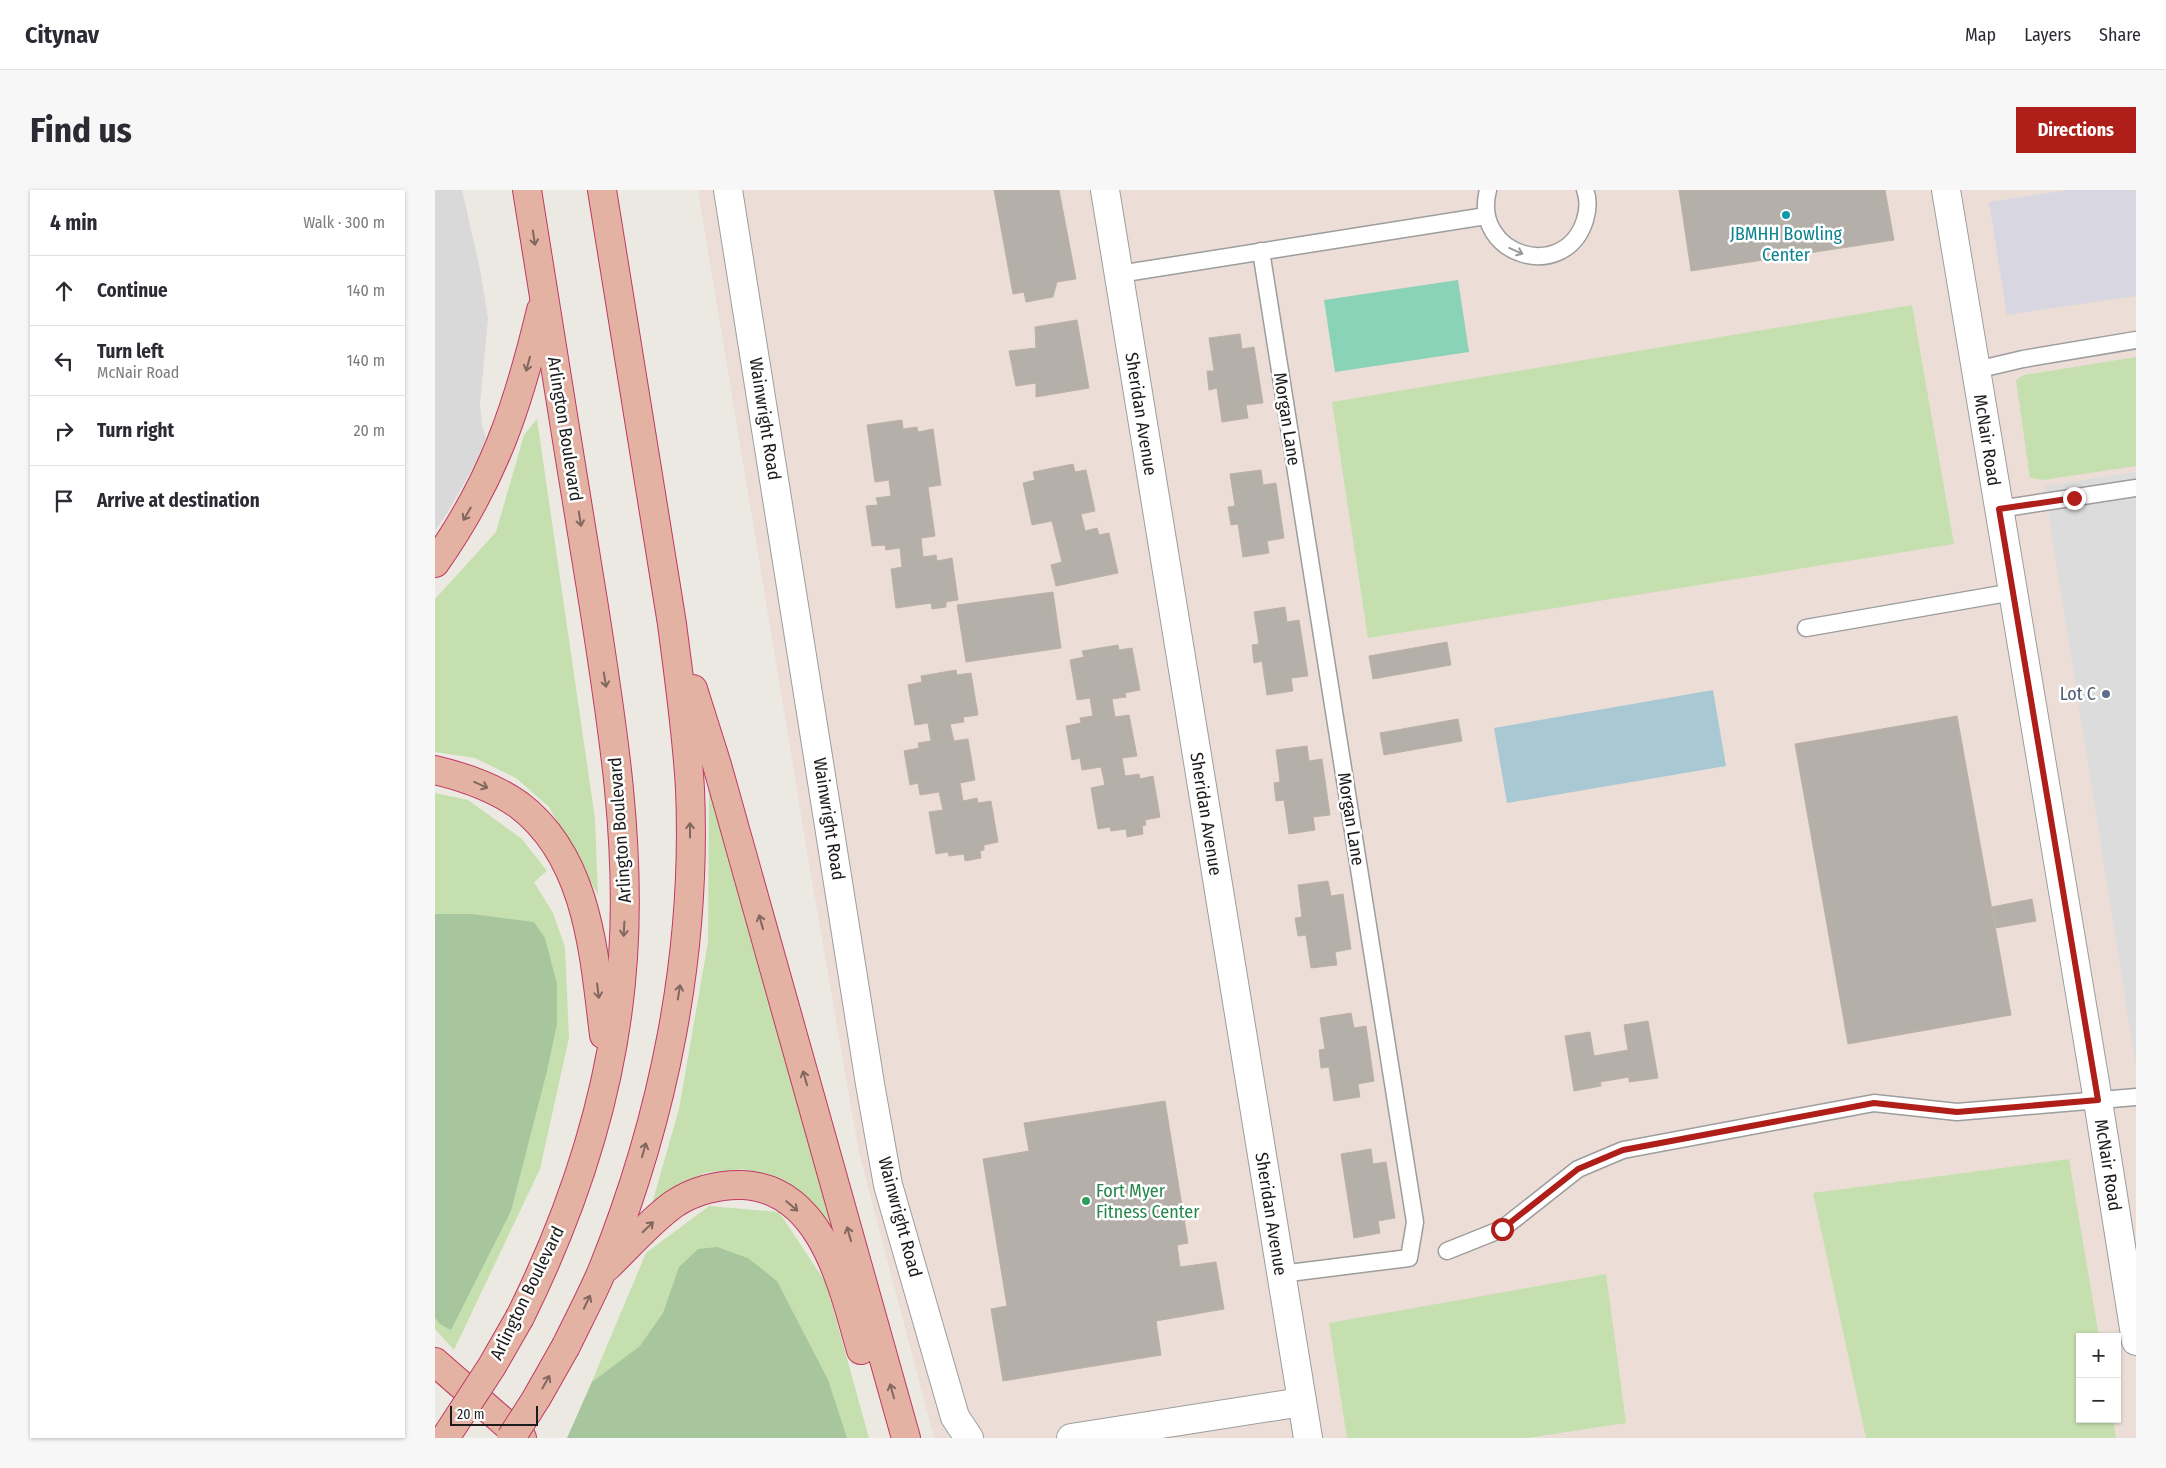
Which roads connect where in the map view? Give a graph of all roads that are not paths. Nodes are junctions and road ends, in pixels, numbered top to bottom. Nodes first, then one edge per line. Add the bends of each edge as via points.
1 (527, 190) edge
2 (602, 190) edge
3 (728, 190) edge
4 (1105, 190) edge
5 (1488, 190) edge
6 (1585, 190) edge
7 (1946, 190) edge
8 (1486, 216) junction
9 (1261, 252) junction
10 (1119, 274) junction
11 (544, 299) junction
12 (2136, 340) edge
13 (1976, 370) junction
14 (2136, 488) edge
15 (1999, 509) junction
16 (435, 563) edge
17 (2013, 592) junction
18 (672, 624) junction
19 (1806, 628) dead end
20 (435, 770) edge
21 (608, 1069) junction
22 (2136, 1097) edge
23 (2098, 1100) junction
24 (2128, 1243) edge
25 (1447, 1251) dead end
26 (601, 1273) junction
27 (1281, 1274) junction
28 (2136, 1341) edge
29 (435, 1362) edge
30 (1302, 1402) junction
31 (445, 1438) edge
32 (511, 1438) edge
33 (521, 1438) edge
34 (886, 1438) edge
35 (905, 1438) edge
36 (969, 1438) edge
37 (1071, 1438) edge
38 (1308, 1438) edge

1 -> 11 highway, Arlington Boulevard
2 - 18 highway
3 - 36 street, Wainwright Road via 888,1185 955,1417
4 - 10 street, Sheridan Avenue
5 - 8 lane
8 -> 6 lane via 1491,230 1513,252 1528,256 1560,252 1583,228 1587,212
7 - 13 street, McNair Road
8 - 9 lane
9 - 10 lane
9 - 27 lane, Morgan Lane via 1415,1222 1409,1258
10 - 27 street, Sheridan Avenue
11 -> 16 highway via 519,396 494,462 456,533
11 -> 21 highway, Arlington Boulevard via 600,646 621,805 625,908 618,1006
12 - 13 lane
13 - 15 street, McNair Road
14 - 15 lane
15 - 17 street, McNair Road
17 - 19 lane
17 - 23 street, McNair Road
26 -> 18 highway via 639,1170 654,1118 684,960 689,898 690,789
35 -> 18 highway via 717,765
20 -> 21 highway via 481,784 519,806 562,856 590,931
21 - 31 highway, Arlington Boulevard, bridge via 595,1125 560,1229 520,1317
22 - 23 lane
23 - 24 street, McNair Road
23 - 25 lane via 1957,1112 1874,1103 1623,1150 1578,1169 1502,1229
24 - 28 street, McNair Road
32 -> 26 highway, bridge via 566,1346
26 -> 34 highway via 674,1204 694,1194 734,1184 754,1185 776,1193 808,1220 832,1257
27 - 30 street, Sheridan Avenue
29 - 33 highway
30 - 37 street
30 - 38 street, Sheridan Avenue

